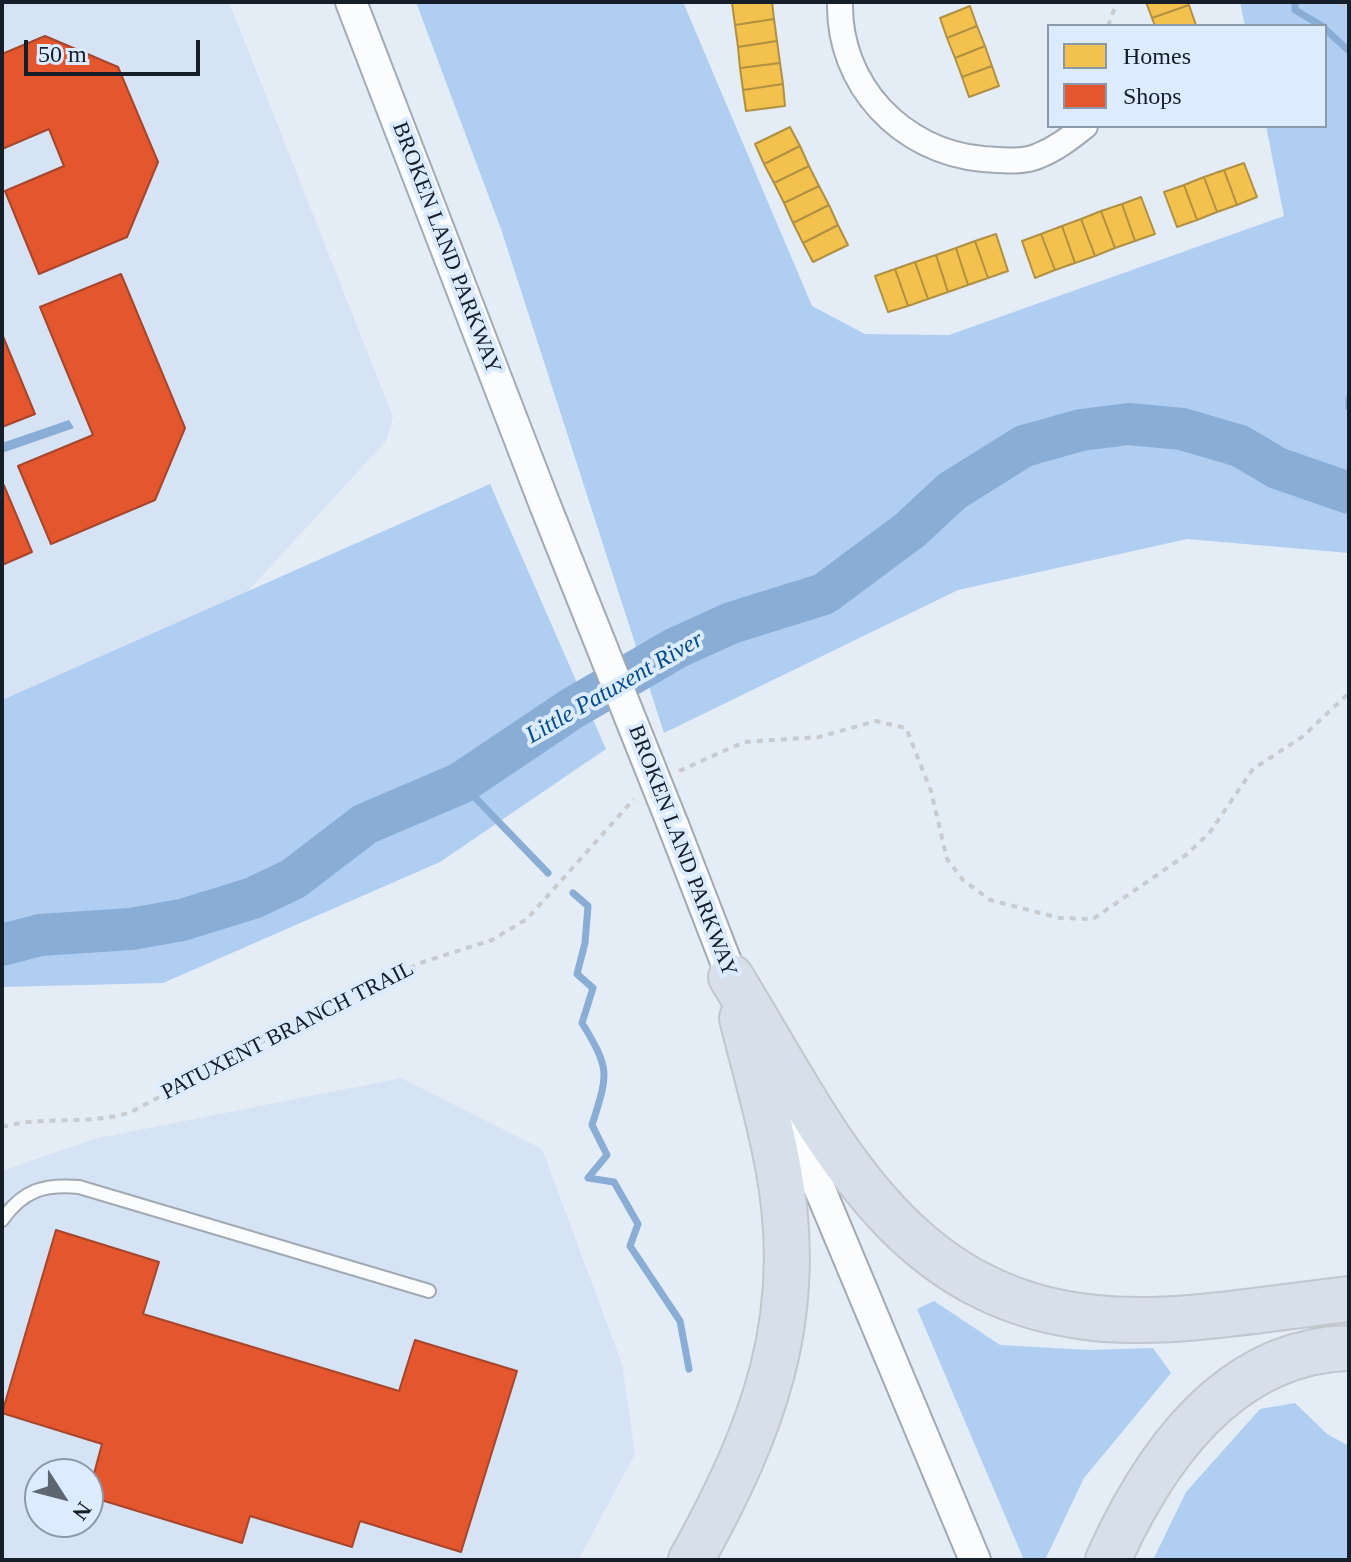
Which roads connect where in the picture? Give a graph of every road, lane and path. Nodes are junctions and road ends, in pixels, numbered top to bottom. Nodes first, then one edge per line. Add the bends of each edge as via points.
1 (351, 2) edge
2 (840, 2) edge
3 (1117, 2) edge
4 (1340, 2) edge
5 (1349, 10) edge
6 (1109, 24) edge
7 (1082, 128) edge
8 (1349, 693) edge
9 (677, 772) dead end
10 (641, 795) dead end
11 (731, 977) junction
12 (2, 1127) edge
13 (2, 1220) edge
14 (429, 1291) dead end
15 (1349, 1299) edge
16 (1349, 1348) edge
17 (691, 1560) edge
18 (975, 1560) edge
19 (1108, 1560) edge

1 - 11 street, BROKEN LAND PARKWAY, bridge
2 - 7 street via 843,40 867,95 896,125 927,145 960,157 1035,158
3 - 6 path
4 - 5 path
8 - 9 path via 1302,737 1253,769 1210,832 1186,855 1093,919 1060,918 990,900 963,880 947,859 931,791 906,728 876,721 819,737 744,742
10 - 12 path, PATUXENT BRANCH TRAIL via 628,803 527,919 492,940 365,987 131,1112 108,1119
11 - 15 highway via 854,1177 888,1219 934,1257 985,1287 1094,1318 1188,1316
11 - 17 highway via 779,1167 786,1263 781,1332 767,1395 745,1457
11 - 18 street, BROKEN LAND PARKWAY
13 - 14 lane via 27,1192 79,1187
16 - 19 highway via 1295,1357 1217,1399 1155,1471

